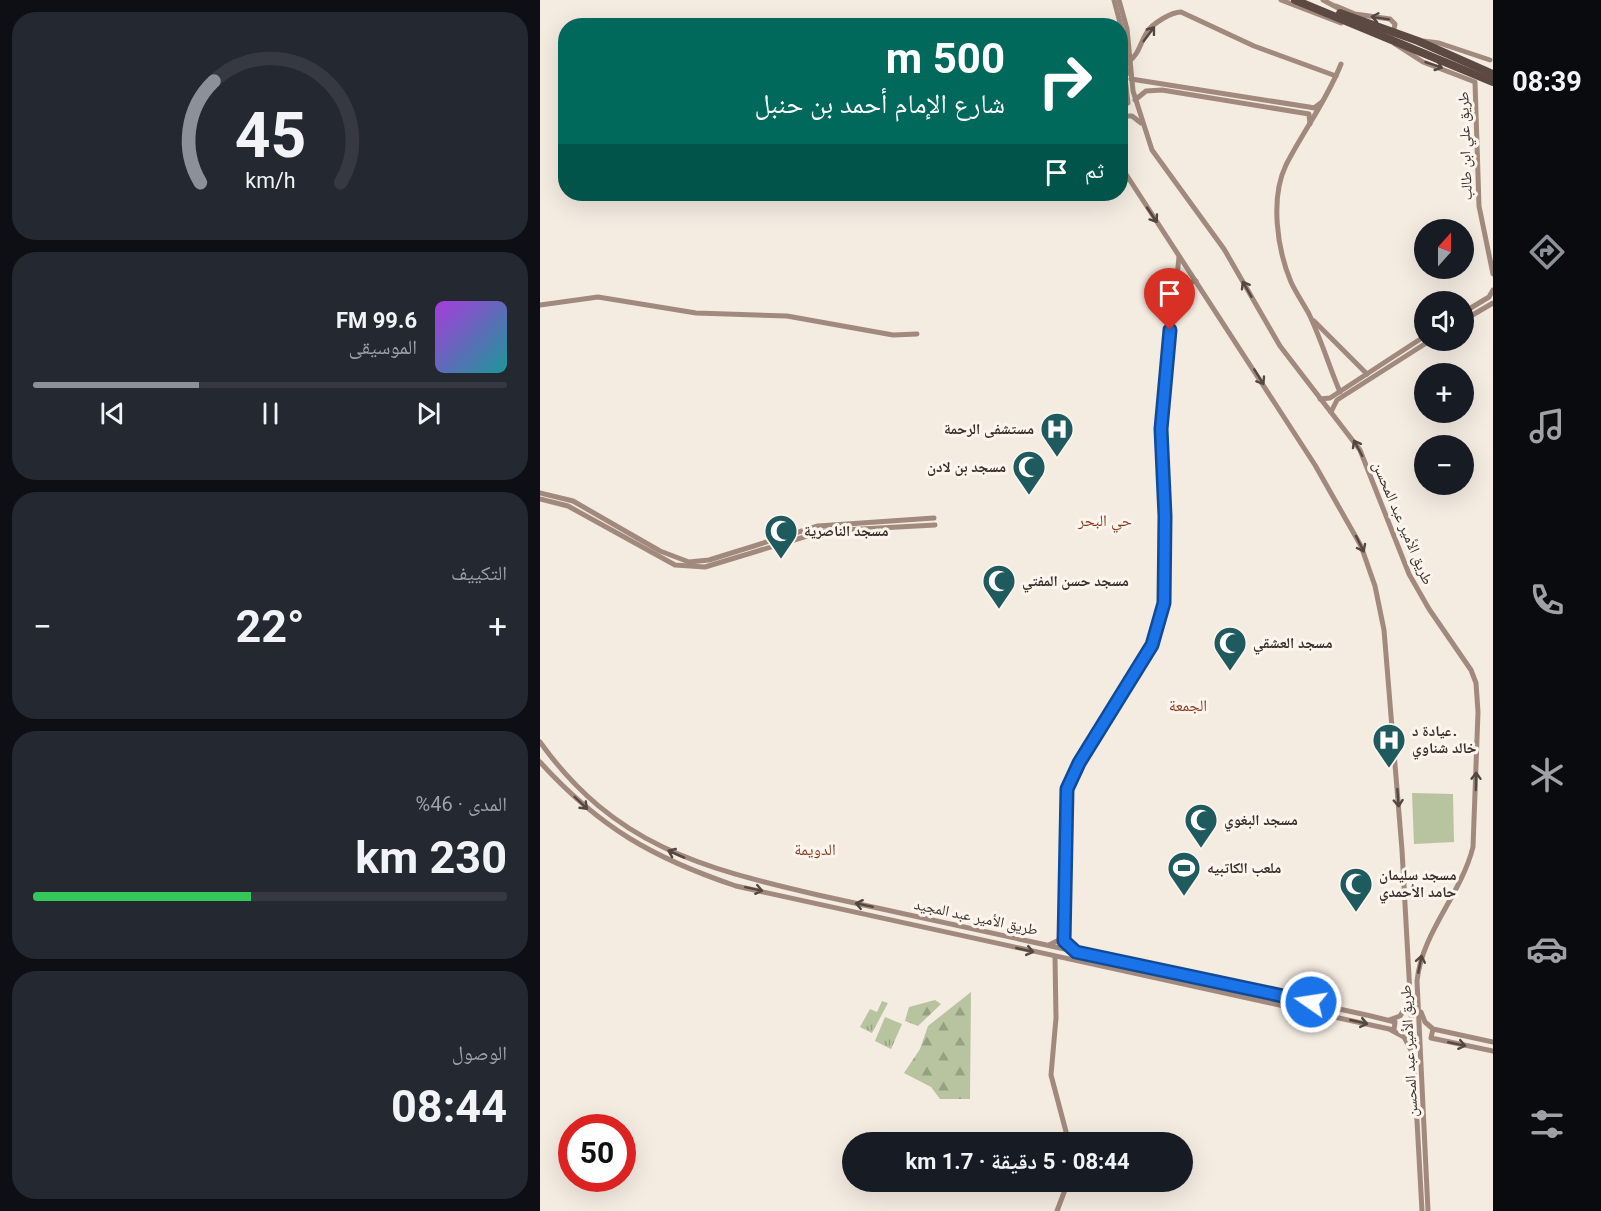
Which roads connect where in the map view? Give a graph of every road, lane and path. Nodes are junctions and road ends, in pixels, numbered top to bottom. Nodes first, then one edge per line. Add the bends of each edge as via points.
1 (1114, 0) edge
2 (1119, 0) edge
3 (1281, 0) edge
4 (1296, 0) edge
5 (1323, 0) edge
6 (1311, 3) edge
7 (1336, 6) junction
8 (1346, 16) junction
9 (1119, 18) edge
10 (1124, 18) edge
11 (1375, 33) junction
12 (1389, 35) junction
13 (1418, 41) junction
14 (1490, 60) dead end
15 (1128, 62) joint
16 (1341, 64) dead end
17 (1129, 69) joint
18 (1493, 74) edge
19 (1336, 75) junction
20 (1131, 79) junction
21 (1493, 82) edge
22 (1163, 87) junction
23 (1325, 99) junction
24 (1135, 100) junction
25 (1309, 110) junction
26 (1128, 116) edge
27 (1142, 124) junction
28 (1310, 125) junction
29 (1128, 177) edge
30 (1179, 257) junction
31 (1493, 274) edge
32 (1196, 281) junction
33 (1493, 290) edge
34 (1493, 303) edge
35 (540, 305) edge
36 (1172, 305) junction
37 (1474, 306) edge
38 (1474, 314) edge
39 (1309, 315) junction
40 (917, 334) dead end
41 (1414, 343) edge
42 (1414, 351) edge
43 (1366, 374) junction
44 (1340, 392) junction
45 (1320, 399) junction
46 (1331, 412) junction
47 (540, 493) edge
48 (540, 499) edge
49 (934, 518) dead end
50 (935, 525) dead end
51 (1378, 596) junction
52 (1372, 600) dead end
53 (540, 742) edge
54 (540, 762) edge
55 (888, 910) junction
56 (887, 918) junction
57 (1064, 925) junction
58 (1048, 945) junction
59 (1076, 952) junction
60 (1055, 957) junction
61 (1182, 973) junction
62 (1180, 982) junction
63 (1409, 999) junction
64 (1419, 1007) junction
65 (1389, 1020) junction
66 (1387, 1028) junction
67 (1432, 1029) junction
68 (1431, 1038) junction
69 (1493, 1042) edge
70 (1493, 1052) edge
71 (1421, 1053) junction
72 (1413, 1054) junction
73 (1066, 1132) edge
74 (1064, 1192) edge
75 (1425, 1203) junction
76 (1057, 1211) edge
77 (1422, 1211) edge
78 (1430, 1211) edge

1 - 9 main road
2 - 10 main road, طريق الأمير عبد المحسن
3 - 11 main road
4 - 6 highway
5 - 7 main road
6 - 8 highway
6 - 11 highway
7 - 8 main road
12 -> 7 main road via 1395,24 1390,19 1355,14
8 - 12 highway
11 - 12 highway
12 - 13 highway
12 - 21 highway
12 -> 31 main road, طريق علي ابن طالب via 1423,62 1475,82 1479,206
13 - 14 main road via 1439,43
13 - 18 highway
15 - 17 main road, طريق الأمير عبد المحسن
15 -> 19 main road via 1149,30 1176,12 1254,46
16 - 19 main road
17 - 20 main road, طريق الأمير عبد المحسن
19 - 23 main road
20 - 22 main road
20 - 24 main road, طريق الأمير عبد المحسن
22 - 24 main road via 1146,91
22 - 25 main road
23 - 25 main road
23 - 28 main road
24 - 27 main road, طريق الأمير عبد المحسن
25 - 28 main road
26 - 27 main road
45 -> 27 main road, طريق الأمير عبد المحسن via 1280,346 1210,229 1152,150
28 - 39 main road via 1286,166 1278,201 1282,257 1291,284
29 -> 30 main road, طريق الأمير عبد المحسن
30 - 32 main road, طريق الأمير عبد المحسن
30 - 36 main road
32 - 36 main road via 1177,292
32 -> 51 main road, طريق الأمير عبد المحسن via 1336,500 1365,556
33 - 37 main road
34 - 38 main road
35 - 40 main road via 598,297 696,313 787,316 893,335
36 - 57 main road via 1161,429 1164,603 1152,645 1067,789
39 - 43 main road
39 - 44 main road
41 - 43 main road
42 - 46 main road via 1337,400
43 - 44 main road
44 - 45 main road
45 - 46 main road, طريق الأمير عبد المحسن
64 -> 46 main road, طريق الأمير عبد المحسن via 1418,972 1424,947 1467,867 1473,847 1476,683 1409,574 1360,450
47 - 49 main road via 573,501 660,551 689,562 720,557 818,526
48 - 50 main road via 568,506 667,561 688,568 705,567 824,531
51 - 52 main road
51 -> 63 main road, طريق الأمير عبد المحسن
55 -> 53 main road, طريق الأمير عبد المجيد via 740,877 657,845 595,803 565,775
54 -> 56 main road, طريق الأمير عبد المجيد via 589,811 651,852 695,872 736,886
55 - 56 main road
55 - 58 main road, طريق الأمير عبد المجيد
56 -> 60 main road, طريق الأمير عبد المجيد
57 - 58 main road via 1059,940
57 - 59 main road via 1064,941
58 - 59 main road, طريق الأمير عبد المجيد
59 - 61 main road, طريق الأمير عبد المجيد
60 - 62 main road, طريق الأمير عبد المجيد
60 - 73 main road via 1057,1002 1051,1075
61 - 62 main road
61 - 65 main road, طريق الأمير عبد المجيد
62 -> 66 main road, طريق الأمير عبد المجيد
63 - 65 main road via 1404,1013
63 - 72 main road, طريق الأمير عبد المحسن
64 - 67 main road
64 - 71 main road, طريق الأمير عبد المحسن
65 - 66 main road via 1396,1026 1394,1030
66 - 72 main road via 1404,1037
67 - 68 main road
67 - 69 main road
68 -> 70 main road
68 - 71 main road
71 - 75 main road, طريق الأمير عبد المحسن
72 - 75 main road, طريق الأمير عبد المحسن
74 - 76 main road
75 - 77 main road, طريق الأمير عبد المحسن
75 - 78 main road, طريق الأمير عبد المحسن

